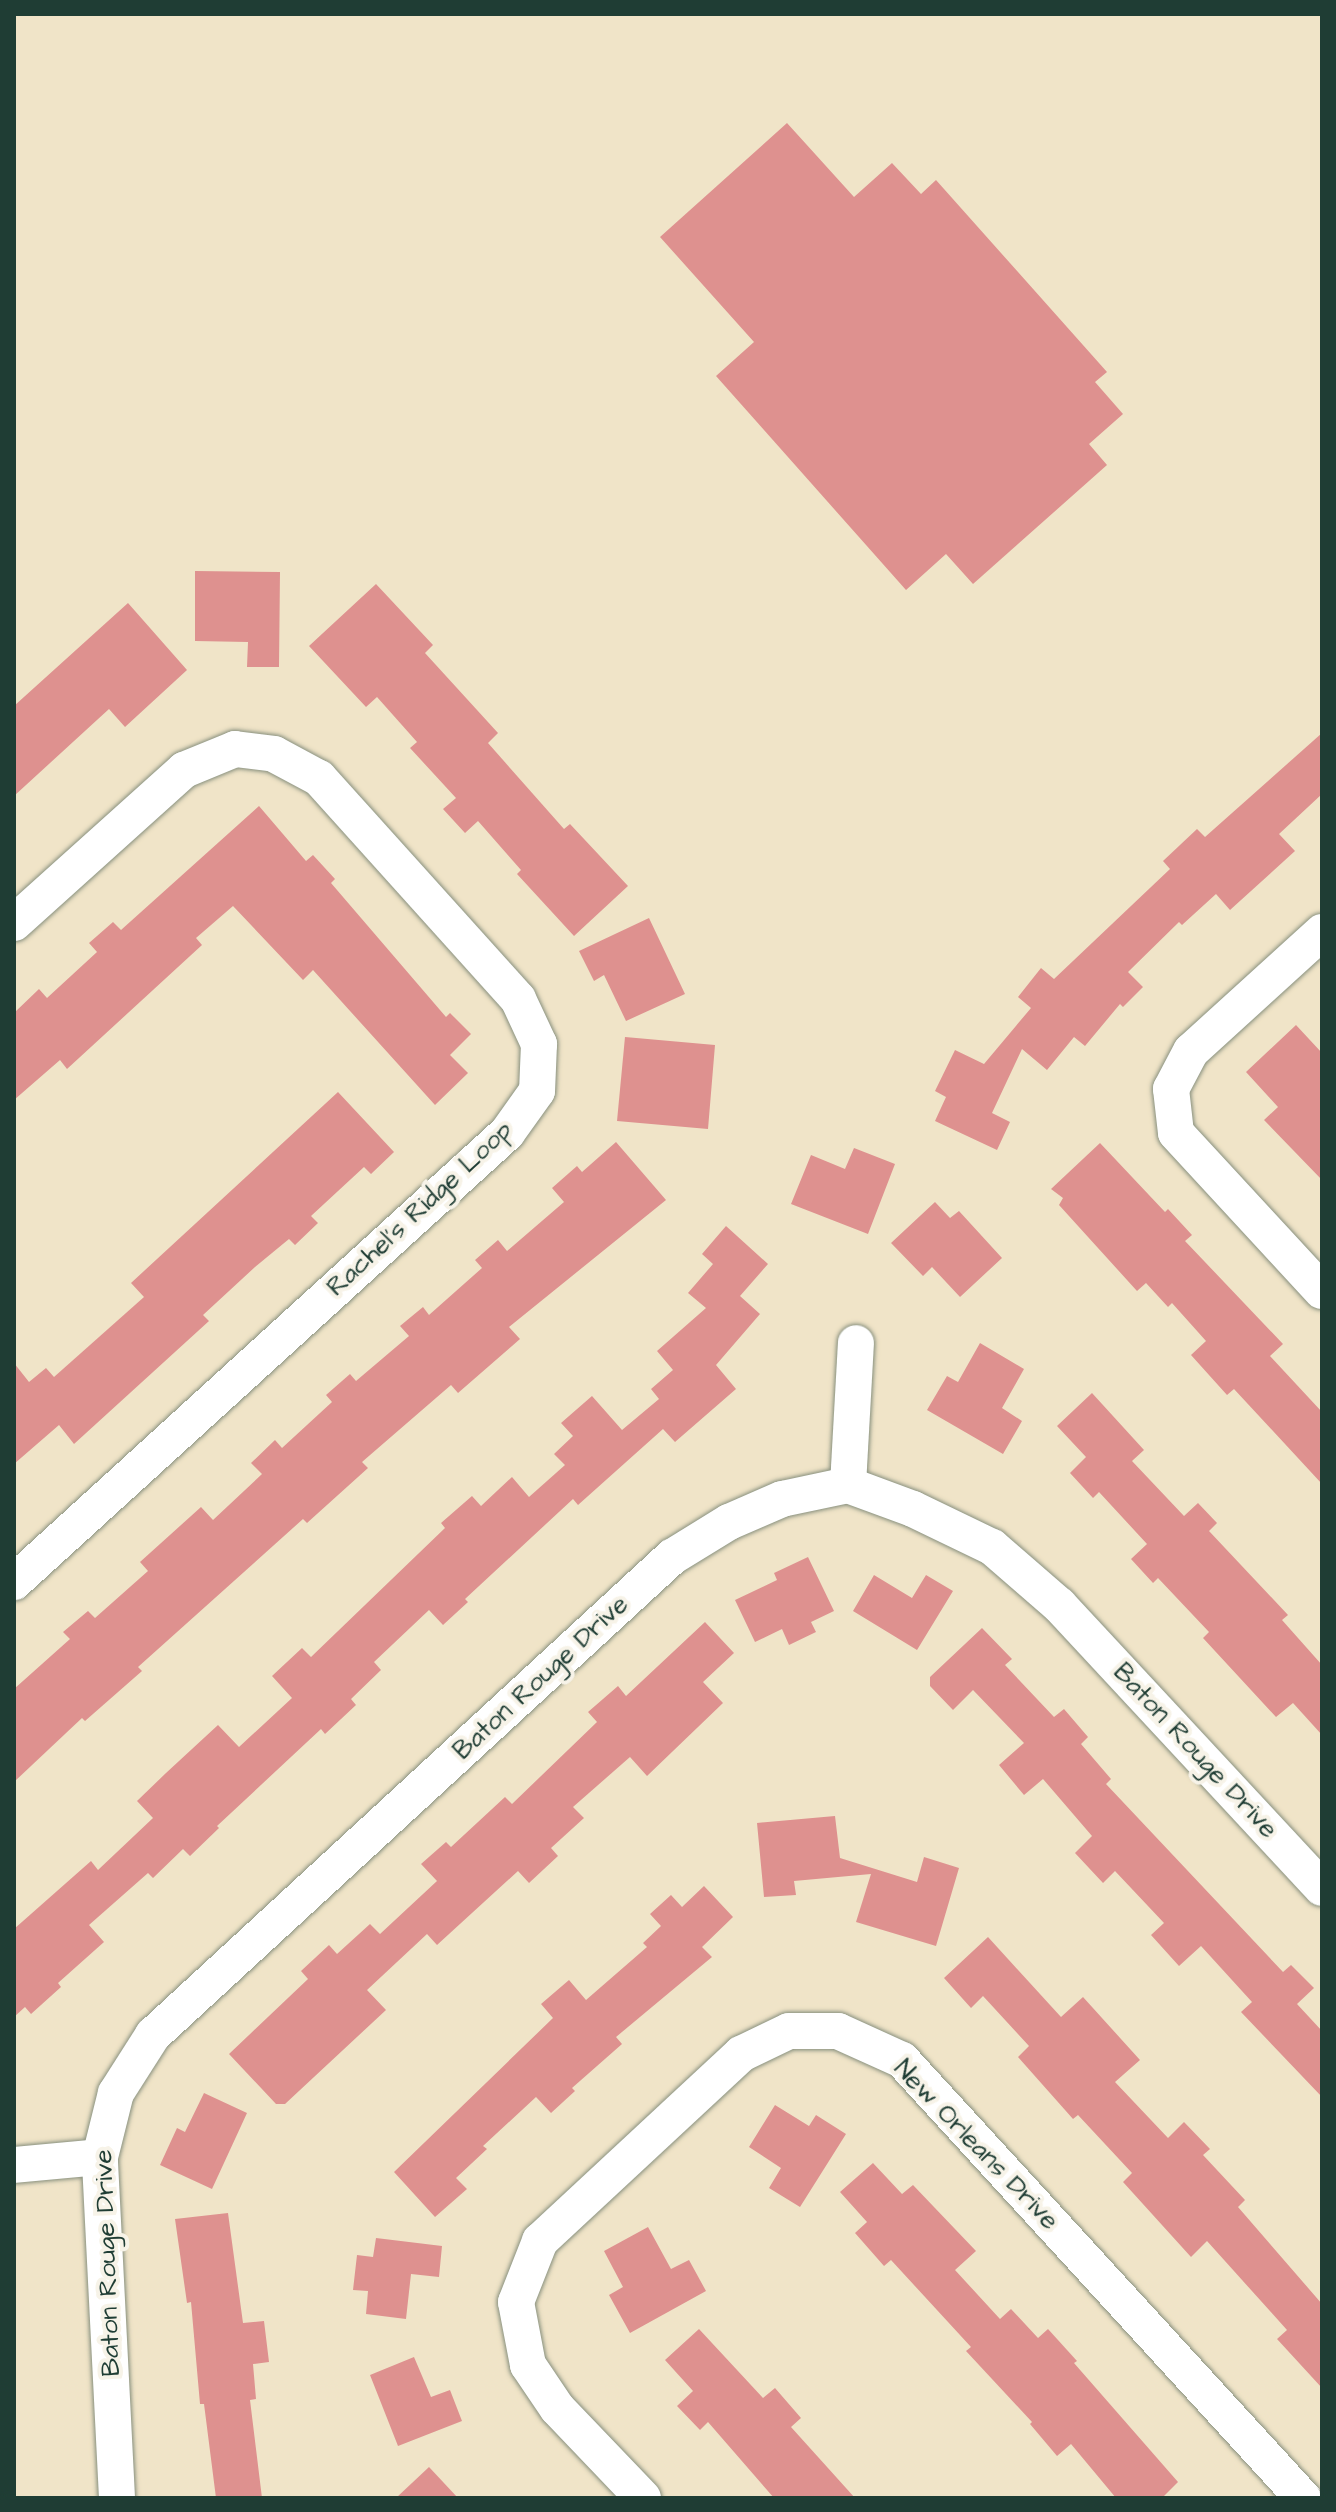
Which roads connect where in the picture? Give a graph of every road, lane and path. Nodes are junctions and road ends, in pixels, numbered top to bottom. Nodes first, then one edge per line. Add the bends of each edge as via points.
1 (14, 923) edge
2 (1322, 932) edge
3 (1322, 1291) edge
4 (856, 1343) dead end
5 (848, 1485) junction
6 (14, 1582) edge
7 (1322, 1888) edge
8 (100, 2157) junction
9 (14, 2165) edge
10 (117, 2498) edge
11 (643, 2498) edge
12 (1303, 2498) edge

1 - 6 street, Rachel's Ridge Loop via 184,770 235,749 274,754 319,778 518,999 539,1044 537,1091 507,1133
2 - 3 street via 1191,1051 1171,1089 1176,1133
4 - 5 street
5 - 7 street, Baton Rouge Drive via 992,1547 1059,1605
5 - 8 street, Baton Rouge Drive via 782,1499 729,1522 672,1557 153,2035 116,2093
8 - 9 street
8 - 10 street, Baton Rouge Drive
11 - 12 street, New Orleans Drive via 557,2408 528,2365 516,2302 540,2241 741,2054 789,2031 838,2031 902,2060

